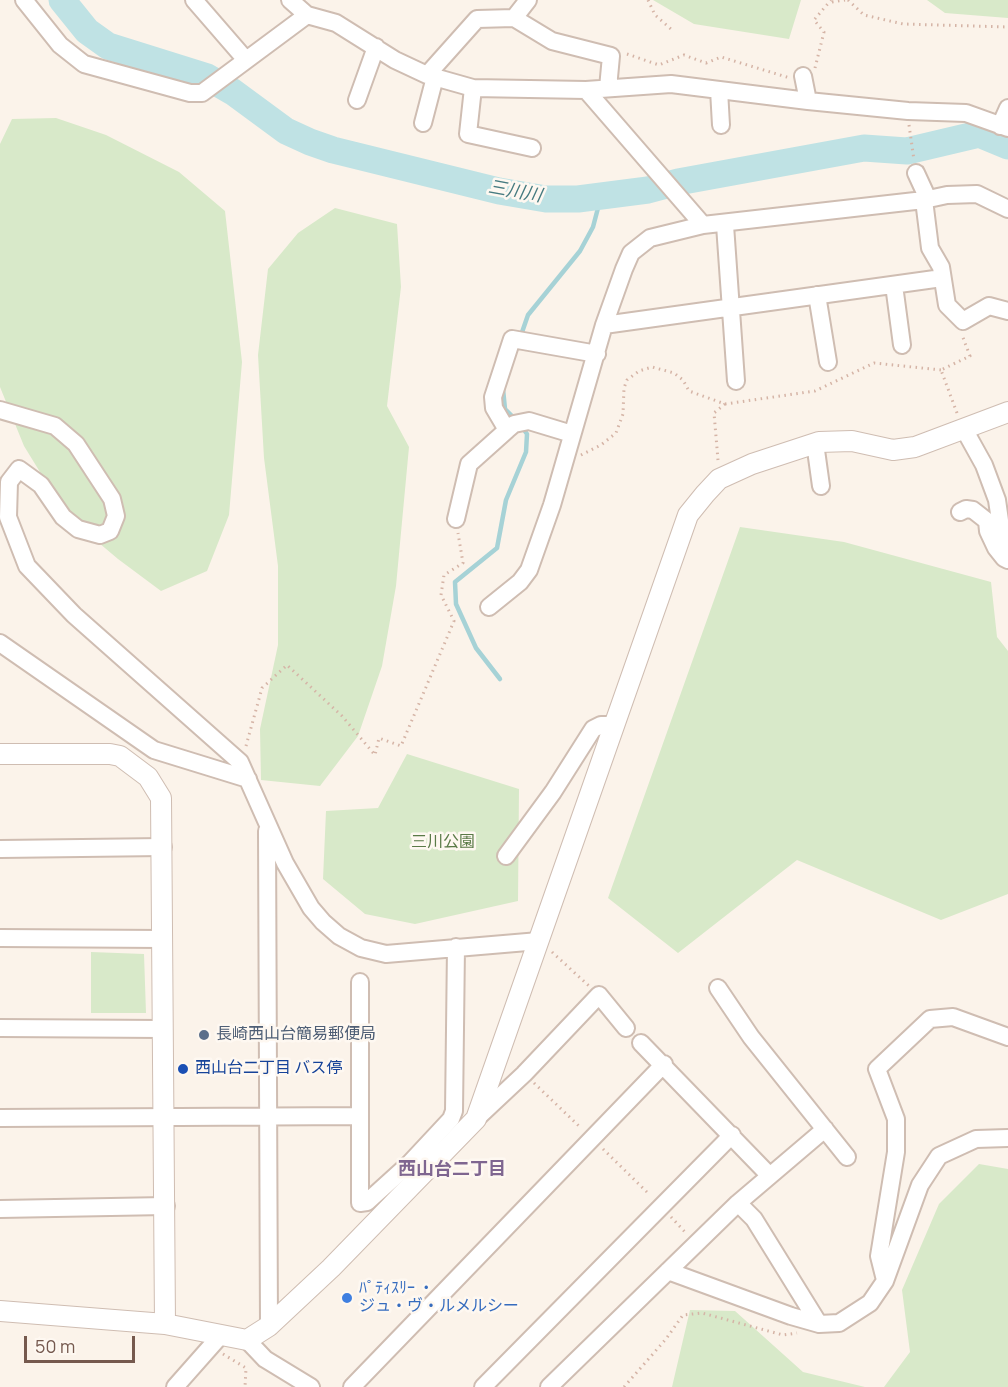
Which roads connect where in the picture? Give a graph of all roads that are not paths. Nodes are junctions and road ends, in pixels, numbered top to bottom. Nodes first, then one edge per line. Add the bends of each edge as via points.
1 (24, 0) edge
2 (194, 0) edge
3 (290, 0) edge
4 (528, 0) edge
5 (307, 15) junction
6 (514, 18) junction
7 (376, 47) junction
8 (246, 60) junction
9 (431, 76) junction
10 (803, 76) road end
11 (473, 88) junction
12 (608, 88) junction
13 (586, 90) junction
14 (719, 90) junction
15 (357, 100) dead end
16 (808, 101) junction
17 (1008, 108) edge
18 (423, 123) dead end
19 (720, 124) dead end
20 (1004, 127) edge
21 (532, 147) dead end
22 (916, 173) road end
23 (926, 200) junction
24 (1008, 209) edge
25 (703, 225) junction
26 (725, 225) junction
27 (942, 278) junction
28 (894, 285) junction
29 (817, 295) junction
30 (729, 306) junction
31 (1008, 311) edge
32 (604, 325) junction
33 (902, 345) dead end
34 (597, 354) junction
35 (828, 363) dead end
36 (736, 381) dead end
37 (0, 410) edge
38 (1008, 412) edge
39 (517, 425) junction
40 (964, 429) junction
41 (572, 434) junction
42 (816, 443) junction
43 (821, 486) dead end
44 (960, 512) dead end
45 (456, 519) road end
46 (1008, 546) edge
47 (1008, 560) edge
48 (489, 607) dead end
49 (0, 643) edge
50 (0, 658) edge
51 (19, 658) junction
52 (614, 725) junction
53 (154, 750) junction
54 (0, 754) edge
55 (138, 768) junction
56 (248, 779) junction
57 (267, 824) junction
58 (162, 847) junction
59 (0, 849) edge
60 (506, 856) dead end
61 (0, 938) edge
62 (163, 939) junction
63 (539, 941) junction
64 (456, 947) junction
65 (360, 982) dead end
66 (718, 988) dead end
67 (0, 1028) edge
68 (626, 1028) dead end
69 (163, 1029) junction
70 (1008, 1037) edge
71 (641, 1043) dead end
72 (664, 1064) junction
73 (358, 1116) junction
74 (267, 1117) junction
75 (0, 1118) edge
76 (165, 1118) junction
77 (476, 1119) junction
78 (825, 1129) junction
79 (732, 1136) junction
80 (1008, 1138) edge
81 (847, 1157) dead end
82 (769, 1175) junction
83 (738, 1203) junction
84 (166, 1206) junction
85 (0, 1209) edge
86 (668, 1271) junction
87 (885, 1281) junction
88 (0, 1311) edge
89 (813, 1322) junction
90 (165, 1324) junction
91 (269, 1326) junction
92 (247, 1340) junction
93 (215, 1342) junction
94 (175, 1387) edge
95 (311, 1387) edge
96 (352, 1387) edge
97 (483, 1387) edge
98 (549, 1387) edge

1 - 8 street via 60,45 84,64 190,93 202,93
2 - 8 street
3 - 5 street
4 - 6 street
5 - 7 street via 336,23
5 - 8 street
6 - 9 street via 477,19
6 - 12 street via 552,41 611,56
7 - 9 street
7 - 15 street
9 - 11 street
9 - 18 street
10 - 16 street
11 - 13 street
11 - 21 street via 468,134
12 - 13 street
12 - 14 street via 671,84
13 - 25 street
14 - 16 street
14 - 19 street
16 - 20 street via 966,113
17 - 20 street
22 - 23 street
23 - 24 street via 977,194
23 - 26 street
23 - 27 street via 930,248 941,267
25 - 26 street
25 - 32 street via 650,238 631,253
26 - 30 street
27 - 28 street
27 - 31 street via 947,305 963,321 989,306
28 - 29 street
28 - 33 street
29 - 30 street
29 - 35 street
30 - 32 street
30 - 36 street
32 - 34 street
34 - 39 street via 512,339 493,397 494,408
34 - 41 street
37 - 56 street via 55,426 76,444 112,499 116,516 110,531 100,535 78,529 63,517 41,485 19,469 9,482 8,517 27,566 74,615 240,762
38 - 40 street
39 - 41 street
39 - 45 street via 469,464
40 - 42 street via 915,447 893,450 852,441
40 - 46 street via 984,465 997,500 1003,541
41 - 48 street via 530,570
42 - 43 street
42 - 52 street via 719,479 688,515
44 - 47 street via 973,510 987,520 996,548
49 - 51 street
50 - 51 street
51 - 53 street
52 - 60 street via 593,729
52 - 63 street
53 - 55 street
53 - 56 street
54 - 55 street via 110,754
55 - 58 street via 161,798
56 - 57 street
57 - 64 street via 305,899 339,936 361,948 386,954
57 - 74 street
58 - 59 street
58 - 62 street
61 - 62 street
62 - 69 street
63 - 64 street
63 - 77 street
64 - 73 street via 454,1111 409,1164 367,1203 360,1203
65 - 73 street
66 - 78 street via 751,1037
67 - 69 street
68 - 77 street via 599,995
69 - 76 street
70 - 87 street via 953,1017 930,1019 877,1069 896,1119 896,1152 879,1256
71 - 72 street
72 - 79 street
72 - 96 street
73 - 74 street
74 - 76 street
74 - 91 street
75 - 76 street
76 - 84 street
77 - 91 street
78 - 81 street
78 - 82 street
79 - 82 street
79 - 97 street
80 - 87 street via 976,1138 939,1156 920,1185
82 - 83 street
83 - 86 street
83 - 89 street via 754,1219
84 - 85 street
84 - 90 street
86 - 89 street
86 - 98 street
87 - 89 street via 859,1313 839,1323
88 - 90 street
90 - 93 street
91 - 92 street
92 - 93 street
92 - 95 street via 265,1359
93 - 94 street

